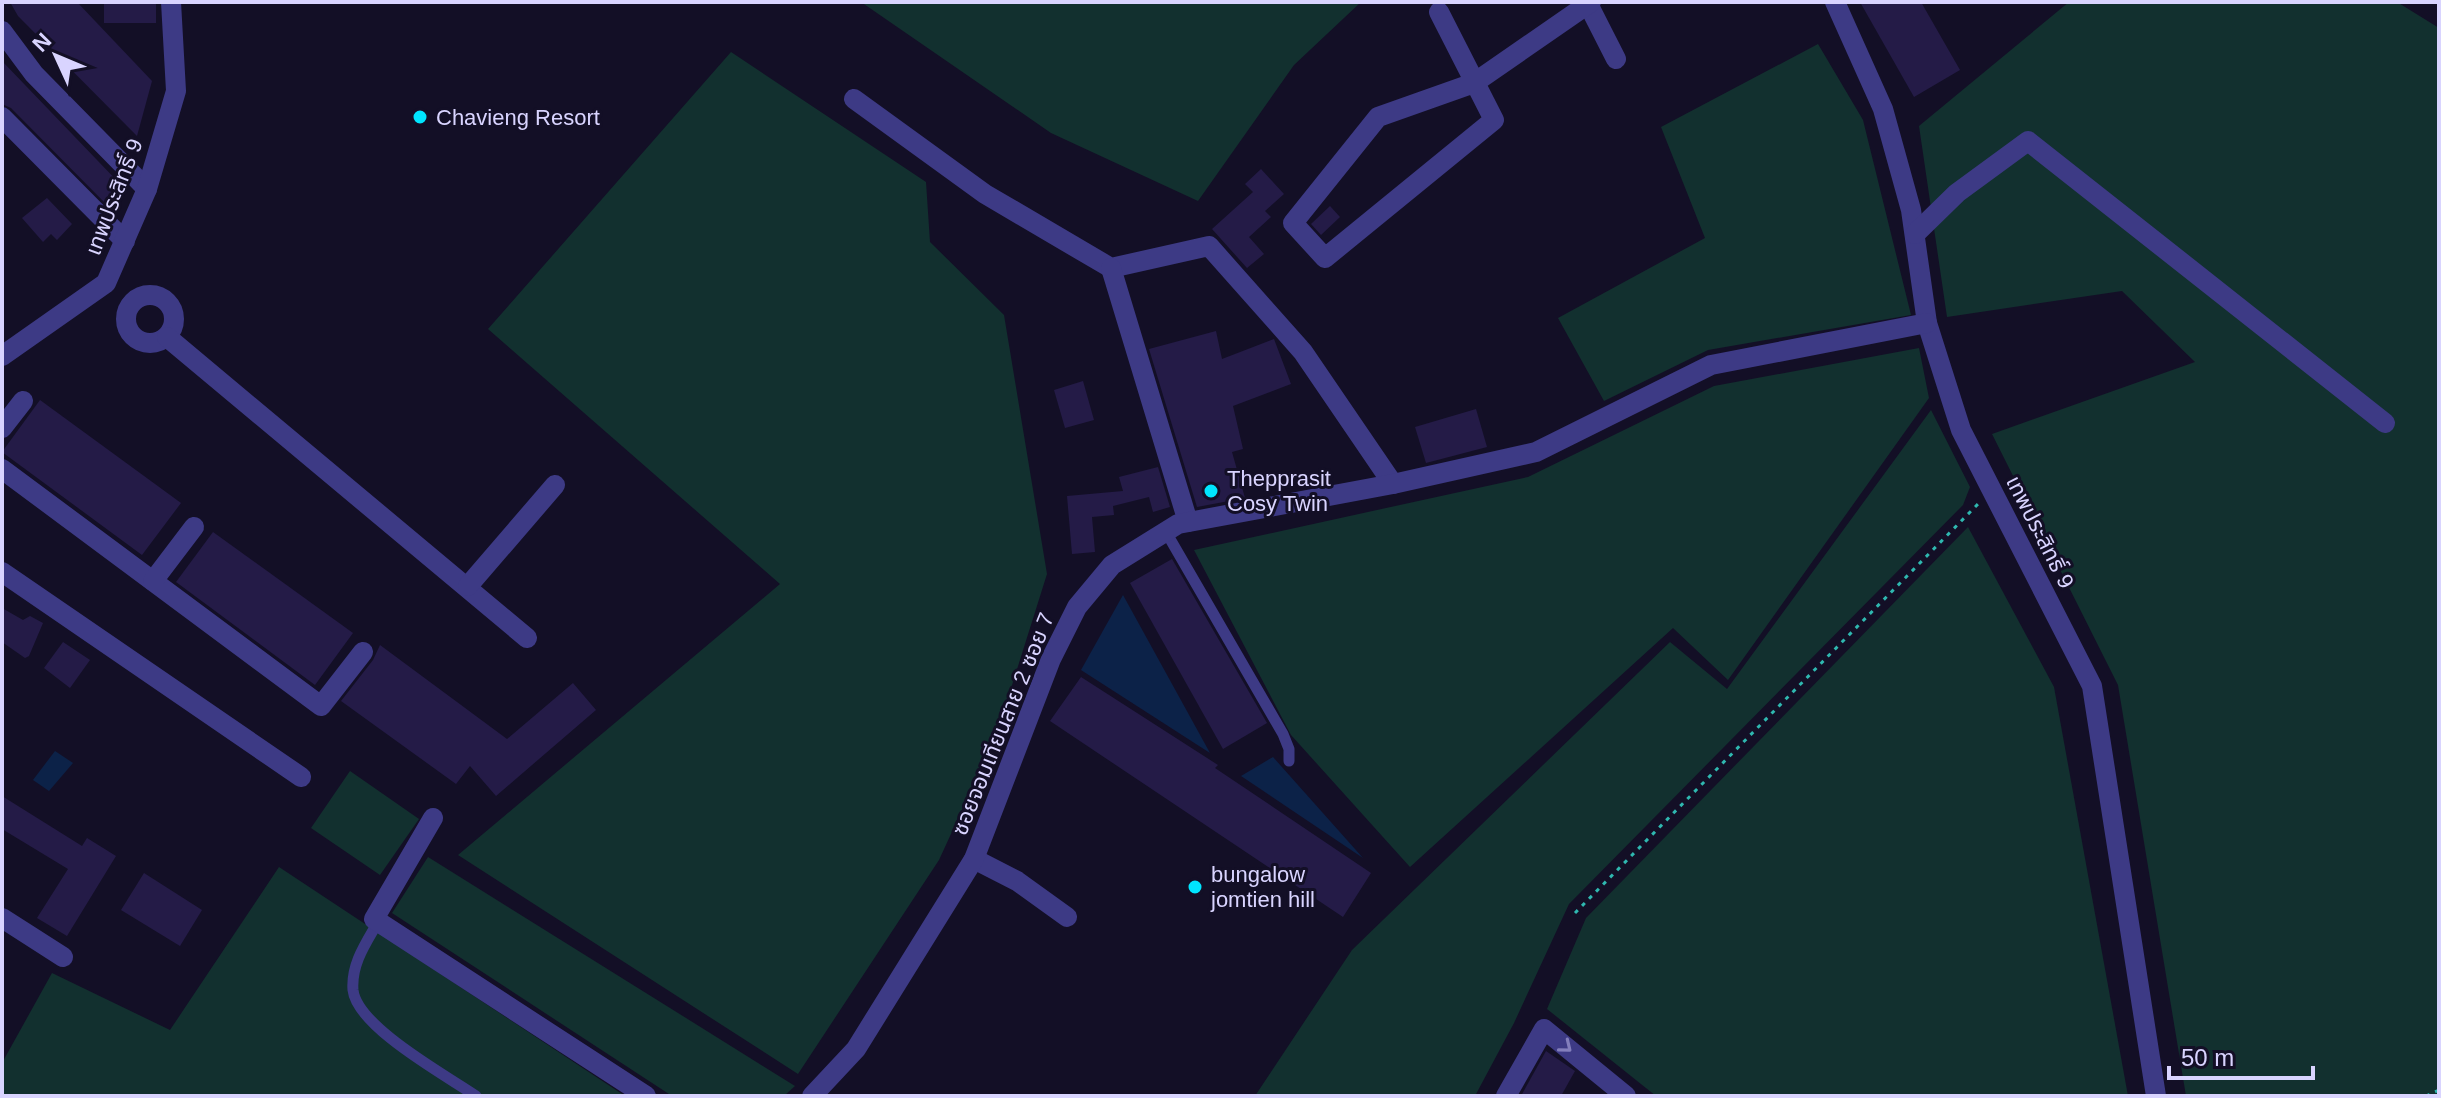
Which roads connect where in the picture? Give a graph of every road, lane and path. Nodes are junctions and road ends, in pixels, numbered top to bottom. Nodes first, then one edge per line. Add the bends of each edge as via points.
1 (171, 2) edge
2 (1835, 2) edge
3 (1589, 3) edge
4 (1439, 12) dead end
5 (2, 31) edge
6 (1616, 59) dead end
7 (1474, 83) junction
8 (854, 99) dead end
9 (2, 117) edge
10 (147, 189) junction
11 (1915, 234) junction
12 (125, 241) junction
13 (1111, 268) junction
14 (106, 283) junction
15 (131, 305) junction
16 (1927, 323) junction
17 (167, 337) junction
18 (2, 356) edge
19 (23, 401) dead end
20 (2385, 423) dead end
21 (2, 428) edge
22 (2, 469) edge
23 (1393, 484) junction
24 (555, 485) dead end
25 (1992, 490) junction
26 (1188, 522) junction
27 (194, 527) dead end
28 (1166, 532) junction
29 (2, 572) edge
30 (153, 581) junction
31 (468, 586) junction
32 (527, 638) dead end
33 (363, 652) dead end
34 (1289, 761) dead end
35 (301, 777) dead end
36 (433, 818) dead end
37 (974, 859) junction
38 (1575, 913) dead end
39 (1067, 917) dead end
40 (2, 918) edge
41 (378, 922) junction
42 (63, 957) dead end
43 (2439, 1090) edge
44 (476, 1096) edge
45 (646, 1096) edge
46 (812, 1096) edge
47 (1506, 1096) edge
48 (1626, 1096) edge
49 (2156, 1096) edge
50 (2426, 1096) edge

1 - 10 street, เทพประสิทธิ์ 9 via 176,91
2 - 11 street, เทพประสิทธิ์ 9 via 1883,109
3 - 6 street
3 - 7 street
4 - 7 street
5 - 10 street via 34,74
7 - 7 street via 1378,117 1293,223 1325,258 1494,120
8 - 13 street via 985,194
9 - 12 street
10 - 12 street, เทพประสิทธิ์ 9
11 - 16 street, เทพประสิทธิ์ 9
11 - 20 street via 1957,193 2028,141
12 - 14 street, เทพประสิทธิ์ 9
13 - 23 street via 1209,246 1303,352
13 - 26 street
14 - 15 street
14 - 18 street, เทพประสิทธิ์ 9
15 - 17 street via 126,320 138,340 153,343
15 - 17 street via 151,295 166,301 174,315
16 - 23 street, ซอยจอมเทียนสาย 2 ซอย 7 via 1711,365 1536,452
16 - 25 street, เทพประสิทธิ์ 9 via 1961,430
17 - 31 street
19 - 21 street
22 - 30 street
23 - 26 street, ซอยจอมเทียนสาย 2 ซอย 7
24 - 31 street
25 - 38 path
25 - 49 street, เทพประสิทธิ์ 9 via 2092,686
26 - 28 street, ซอยจอมเทียนสาย 2 ซอย 7
27 - 30 street
28 - 34 lane via 1283,734
28 - 37 street, ซอยจอมเทียนสาย 2 ซอย 7 via 1112,565 1077,607 1051,659
29 - 35 street
30 - 33 street via 321,706
31 - 32 street
36 - 41 street via 374,919
37 - 39 street via 1017,881
37 - 46 street, ซอยจอมเทียนสาย 2 ซอย 7 via 856,1049
40 - 42 street
41 - 44 lane via 353,975 357,1003 384,1032
41 - 45 street
43 - 50 path
47 -> 48 street via 1544,1029

